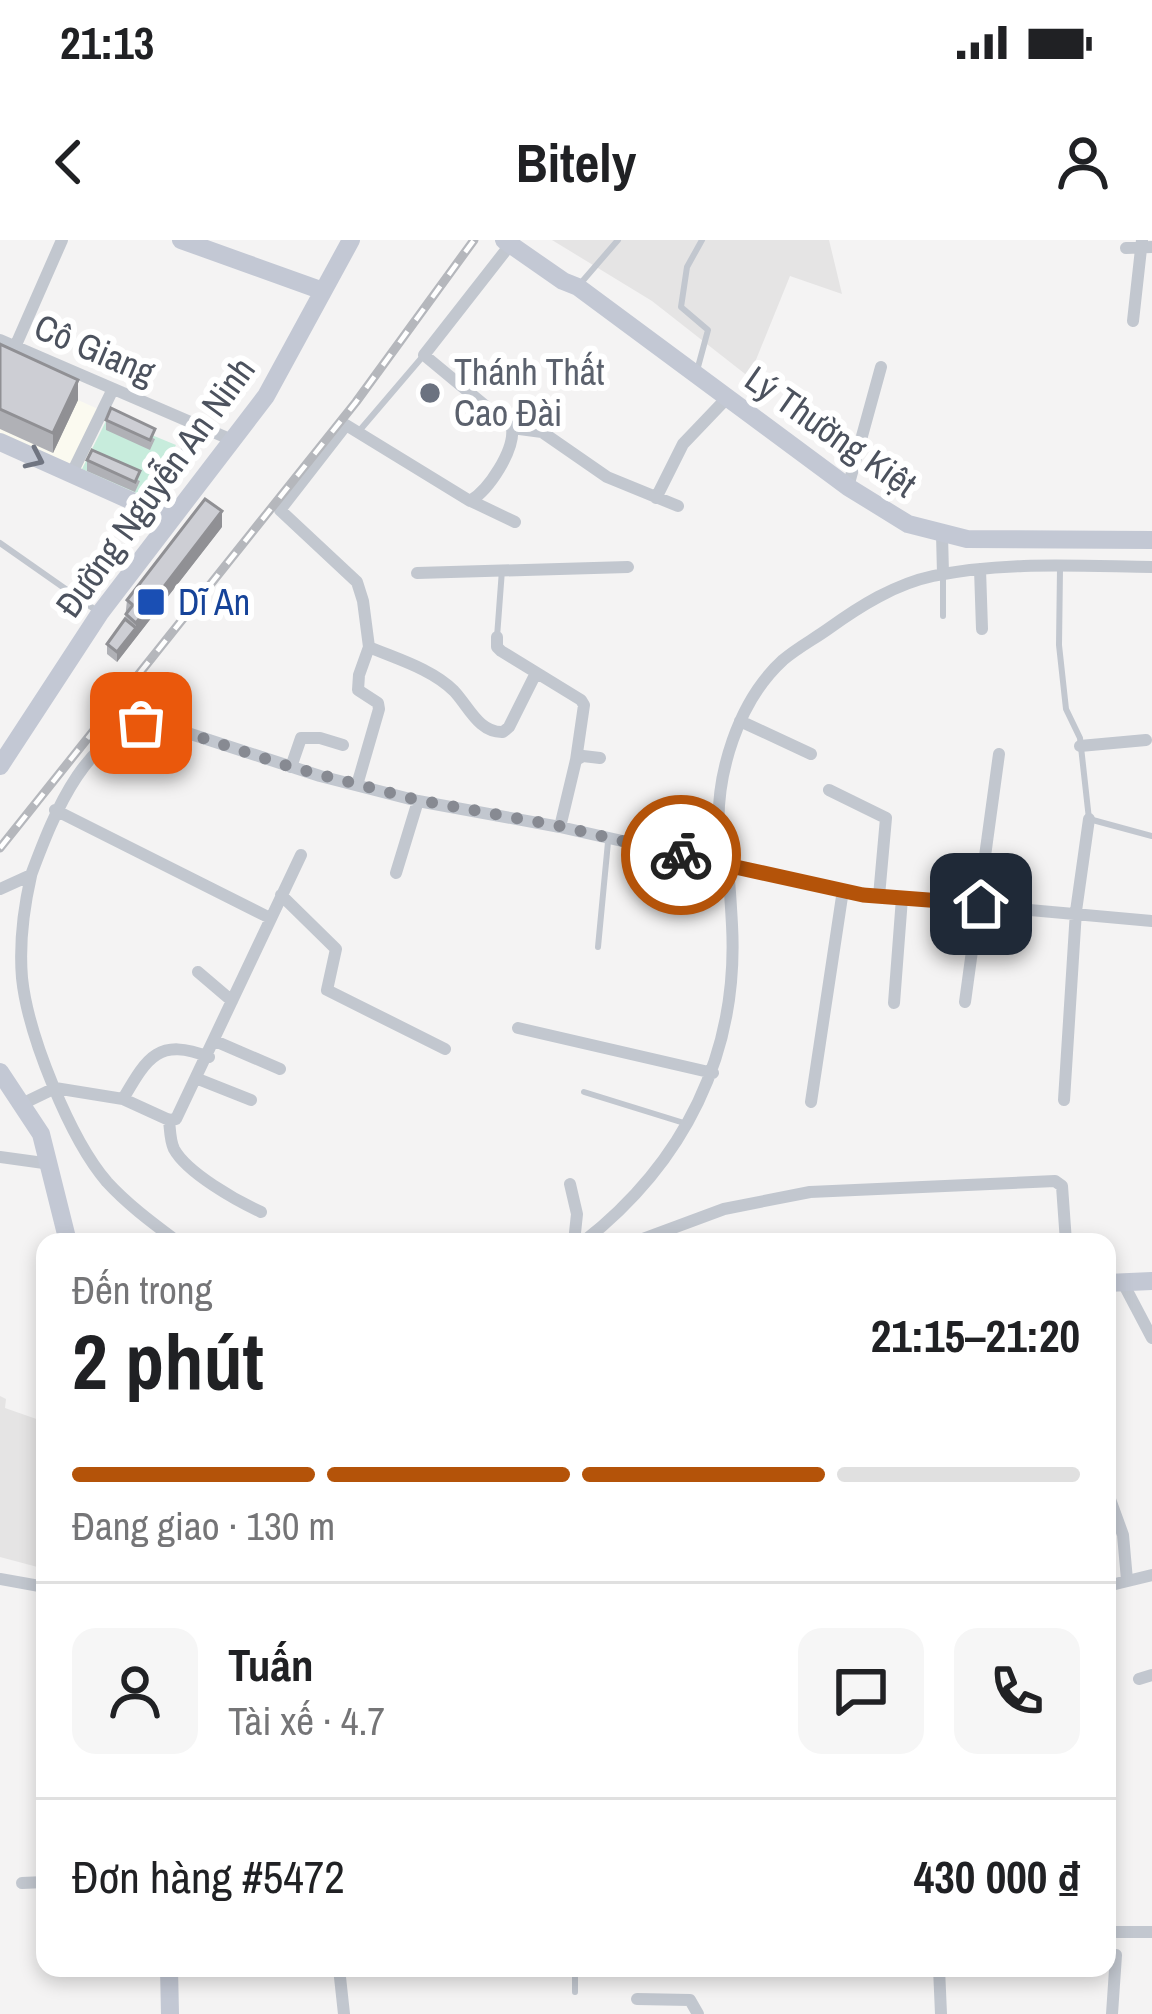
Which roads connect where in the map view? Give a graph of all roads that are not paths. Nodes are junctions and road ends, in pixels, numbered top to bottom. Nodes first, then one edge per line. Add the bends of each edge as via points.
1 (62, 240) edge
2 (182, 240) edge
3 (351, 240) edge
4 (618, 240) edge
5 (702, 240) edge
6 (513, 242) edge
7 (1146, 245) edge
8 (1126, 248) dead end
9 (578, 287) junction
10 (323, 292) junction
11 (1132, 321) dead end
12 (0, 340) edge
13 (14, 347) junction
14 (424, 355) junction
15 (881, 367) dead end
16 (695, 376) junction
17 (113, 389) junction
18 (726, 399) junction
19 (196, 425) junction
20 (512, 428) junction
21 (358, 432) junction
22 (232, 440) junction
23 (0, 442) edge
24 (71, 475) junction
25 (848, 487) junction
26 (656, 498) junction
27 (470, 501) junction
28 (678, 506) dead end
29 (163, 516) junction
30 (515, 522) dead end
31 (942, 534) junction
32 (1152, 540) edge
33 (0, 543) edge
34 (1060, 566) junction
35 (628, 567) dead end
36 (1152, 567) edge
37 (980, 569) junction
38 (502, 570) junction
39 (417, 573) dead end
40 (943, 574) junction
41 (100, 614) junction
42 (943, 616) dead end
43 (982, 628) dead end
44 (497, 637) joint
45 (369, 647) junction
46 (536, 673) junction
47 (740, 721) junction
48 (1146, 740) dead end
49 (343, 745) dead end
50 (1080, 746) junction
51 (811, 754) dead end
52 (999, 754) dead end
53 (600, 758) dead end
54 (576, 760) junction
55 (0, 766) edge
56 (291, 767) junction
57 (357, 784) junction
58 (830, 790) dead end
59 (418, 800) junction
60 (56, 810) junction
61 (1089, 819) junction
62 (560, 826) junction
63 (1152, 836) edge
64 (609, 838) junction
65 (301, 855) dead end
66 (728, 866) junction
67 (395, 873) dead end
68 (31, 875) junction
69 (0, 889) edge
70 (843, 890) junction
71 (281, 895) junction
72 (880, 896) junction
73 (902, 898) junction
74 (981, 904) junction
75 (1076, 911) junction
76 (270, 918) junction
77 (1152, 921) edge
78 (598, 947) dead end
79 (197, 972) dead end
80 (232, 1000) junction
81 (965, 1002) dead end
82 (894, 1003) dead end
83 (518, 1028) dead end
84 (215, 1041) junction
85 (445, 1048) dead end
86 (208, 1057) junction
87 (280, 1069) dead end
88 (0, 1072) edge
89 (713, 1073) junction
90 (198, 1079) junction
91 (55, 1088) junction
92 (584, 1092) dead end
93 (123, 1099) junction
94 (251, 1100) dead end
95 (1064, 1100) dead end
96 (811, 1102) dead end
97 (24, 1103) junction
98 (169, 1120) junction
99 (688, 1124) junction
100 (0, 1157) edge
101 (52, 1165) junction
102 (570, 1184) dead end
103 (261, 1212) dead end
104 (66, 1233) edge
105 (167, 1233) edge
106 (580, 1233) edge
107 (591, 1233) edge
108 (659, 1233) edge
109 (1065, 1233) edge
110 (1152, 1281) edge
111 (1116, 1283) edge
112 (1116, 1284) edge
113 (1152, 1337) edge
114 (1116, 1516) edge
115 (1152, 1575) edge
116 (1127, 1580) junction
117 (0, 1581) edge
118 (1116, 1583) edge
119 (36, 1586) edge
120 (36, 1882) edge
121 (22, 1883) dead end
122 (1116, 1932) edge
123 (1152, 1932) edge
124 (169, 1977) edge
125 (340, 1977) edge
126 (574, 1977) edge
127 (939, 1977) edge
128 (1115, 1977) edge
129 (574, 1992) dead end
130 (637, 1999) dead end
131 (170, 2014) edge
132 (344, 2014) edge
133 (698, 2014) edge
134 (941, 2014) edge
135 (1112, 2014) edge

1 - 13 street
2 - 10 main road
3 - 10 main road, Đường Nguyễn An Ninh
4 - 9 lane
5 - 16 lane via 687,267 681,308 708,331
6 - 9 main road, Lý Thường Kiệt
6 - 14 street
7 - 8 street
7 - 11 street
9 - 16 main road, Lý Thường Kiệt
10 - 22 main road, Đường Nguyễn An Ninh via 280,374
12 - 13 street, Cô Giang
13 - 17 street, Cô Giang
14 - 20 street
14 - 21 lane
15 - 25 street
16 - 18 main road, Lý Thường Kiệt
17 - 19 street, Cô Giang
17 - 24 street
18 - 25 main road, Lý Thường Kiệt
18 - 26 street via 683,444
19 - 22 street, Cô Giang
19 - 29 lane
20 - 26 street via 542,432 607,477
20 - 27 street via 513,444
21 - 27 street
21 - 45 street via 340,428 280,510 357,582
22 - 29 main road, Đường Nguyễn An Ninh
23 -> 24 main road
24 - 29 main road
25 - 31 main road, Lý Thường Kiệt via 908,524
26 - 28 street
27 - 30 street
29 - 41 main road, Đường Nguyễn An Ninh
31 - 32 main road, Lý Thường Kiệt
31 - 40 street
33 - 41 lane
34 - 36 street
34 - 37 street
34 - 50 lane via 1066,709
35 - 38 street
37 - 40 street
37 - 43 street
38 - 39 street
38 - 44 lane
40 - 42 lane
40 - 47 street via 888,591 785,658
41 - 55 main road, Đường Nguyễn An Ninh
44 - 46 street via 496,647
45 - 46 street via 451,688 493,733 509,727
45 - 57 street via 358,690 379,709
46 - 54 street via 584,705
47 - 51 street
47 - 66 street via 719,836
48 - 50 street
49 - 56 street via 301,738
50 - 61 lane
52 - 74 street
53 - 54 street
54 - 62 street
56 - 57 street
56 - 60 street via 141,723 98,750
57 - 59 street
58 - 72 street via 886,818
59 - 62 street
59 - 67 street
60 - 68 street
60 - 76 street
61 - 63 lane
61 - 75 street
62 - 64 street
64 - 66 street
64 - 78 lane
65 - 71 street
66 - 70 street
66 - 89 street via 730,976
68 - 69 street
68 - 91 street via 20,924 22,982
70 - 72 street
70 - 96 street
71 - 76 street
71 - 85 street via 336,949 327,990
72 - 73 street
73 - 74 street
73 - 82 street
74 - 75 street
74 - 81 street
75 - 77 street
75 - 95 street
76 - 80 street
79 - 80 street
80 - 84 street
83 - 89 street
84 - 86 street
84 - 87 street
86 - 90 street
86 - 93 street via 182,1046 161,1051 143,1064
88 - 97 main road
89 - 99 street
90 - 94 street
90 - 98 street
91 - 93 street
91 - 97 street
91 - 105 street via 81,1147 108,1183
92 - 99 lane
93 - 98 street
97 - 101 main road
98 - 103 street via 179,1156
99 - 107 street via 624,1208
100 - 101 street
101 - 104 main road
102 - 106 street
108 - 109 street via 724,1208 792,1195 1055,1181
110 - 111 main road
112 - 113 street
114 - 116 street
115 - 116 street
116 - 118 street
117 - 119 street
120 - 121 street
122 - 123 street
124 - 131 main road
125 - 132 street
126 - 129 lane
127 - 134 street
128 - 135 street
130 - 133 street via 690,2000

